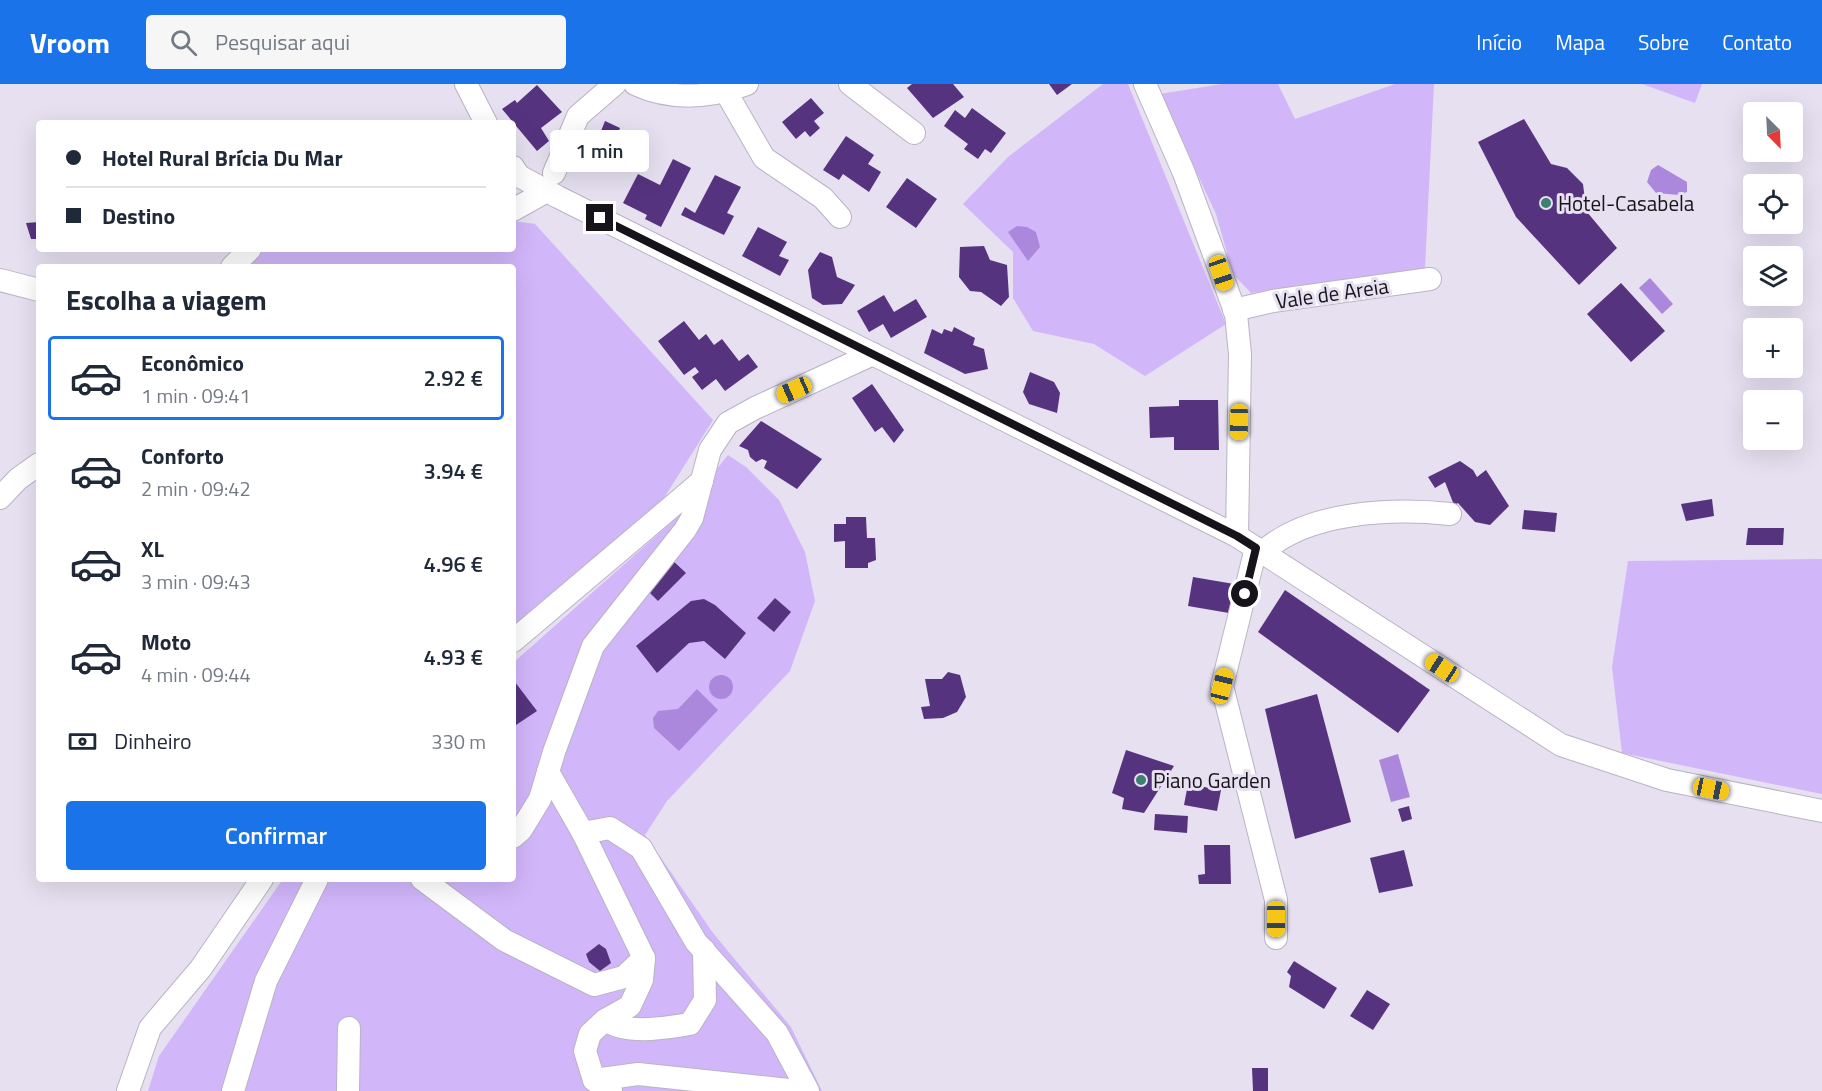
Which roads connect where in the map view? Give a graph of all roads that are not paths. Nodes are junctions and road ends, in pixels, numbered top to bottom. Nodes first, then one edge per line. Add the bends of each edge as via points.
1 (466, 84) edge
2 (615, 84) edge
3 (635, 84) edge
4 (747, 84) edge
5 (850, 84) edge
6 (1145, 84) edge
7 (726, 92) junction
8 (484, 120) edge
9 (914, 133) dead end
10 (516, 172) edge
11 (550, 182) junction
12 (516, 208) edge
13 (840, 217) dead end
14 (247, 252) edge
15 (235, 264) edge
16 (1430, 279) dead end
17 (0, 280) edge
18 (36, 289) edge
19 (1234, 310) junction
20 (873, 354) junction
21 (36, 466) edge
22 (702, 481) junction
23 (0, 498) edge
24 (1450, 514) dead end
25 (1252, 545) junction
26 (516, 638) edge
27 (548, 772) junction
28 (1822, 811) edge
29 (583, 833) junction
30 (516, 834) edge
31 (260, 882) edge
32 (316, 882) edge
33 (426, 882) edge
34 (1276, 938) dead end
35 (704, 950) junction
36 (644, 958) junction
37 (605, 1020) junction
38 (349, 1028) dead end
39 (602, 1085) edge
40 (128, 1091) edge
41 (233, 1091) edge
42 (348, 1091) edge
43 (798, 1091) edge
44 (808, 1091) edge

1 - 8 street
2 - 11 street via 578,116
3 - 7 street via 663,94 695,97
4 - 7 street
5 - 9 street
6 - 19 street via 1184,173
7 - 13 street via 764,158 823,198
10 - 11 street via 519,176
11 - 12 street
11 - 20 street
14 - 15 street
16 - 19 street, Vale de Areia
17 - 18 street
19 - 25 street
20 - 22 street via 728,423 710,450
20 - 25 street
21 - 23 street
22 - 26 street
22 - 27 street via 692,518 675,547 593,646
24 - 25 street via 1405,509 1324,521
25 - 28 street via 1561,744 1667,780
25 - 34 street via 1222,686 1276,900
27 - 29 street
27 - 30 street via 540,799
29 - 35 street via 610,828 641,848
29 - 36 street
31 - 40 street via 201,968 150,1028
32 - 41 street via 266,981
33 - 36 street via 504,940 594,985 624,977
35 - 37 street via 705,1000 690,1024 657,1029 615,1026
35 - 44 street via 777,1033
36 - 37 street via 642,980 630,1006
37 - 39 street via 590,1034 585,1051
38 - 42 street
39 - 43 street via 638,1074

